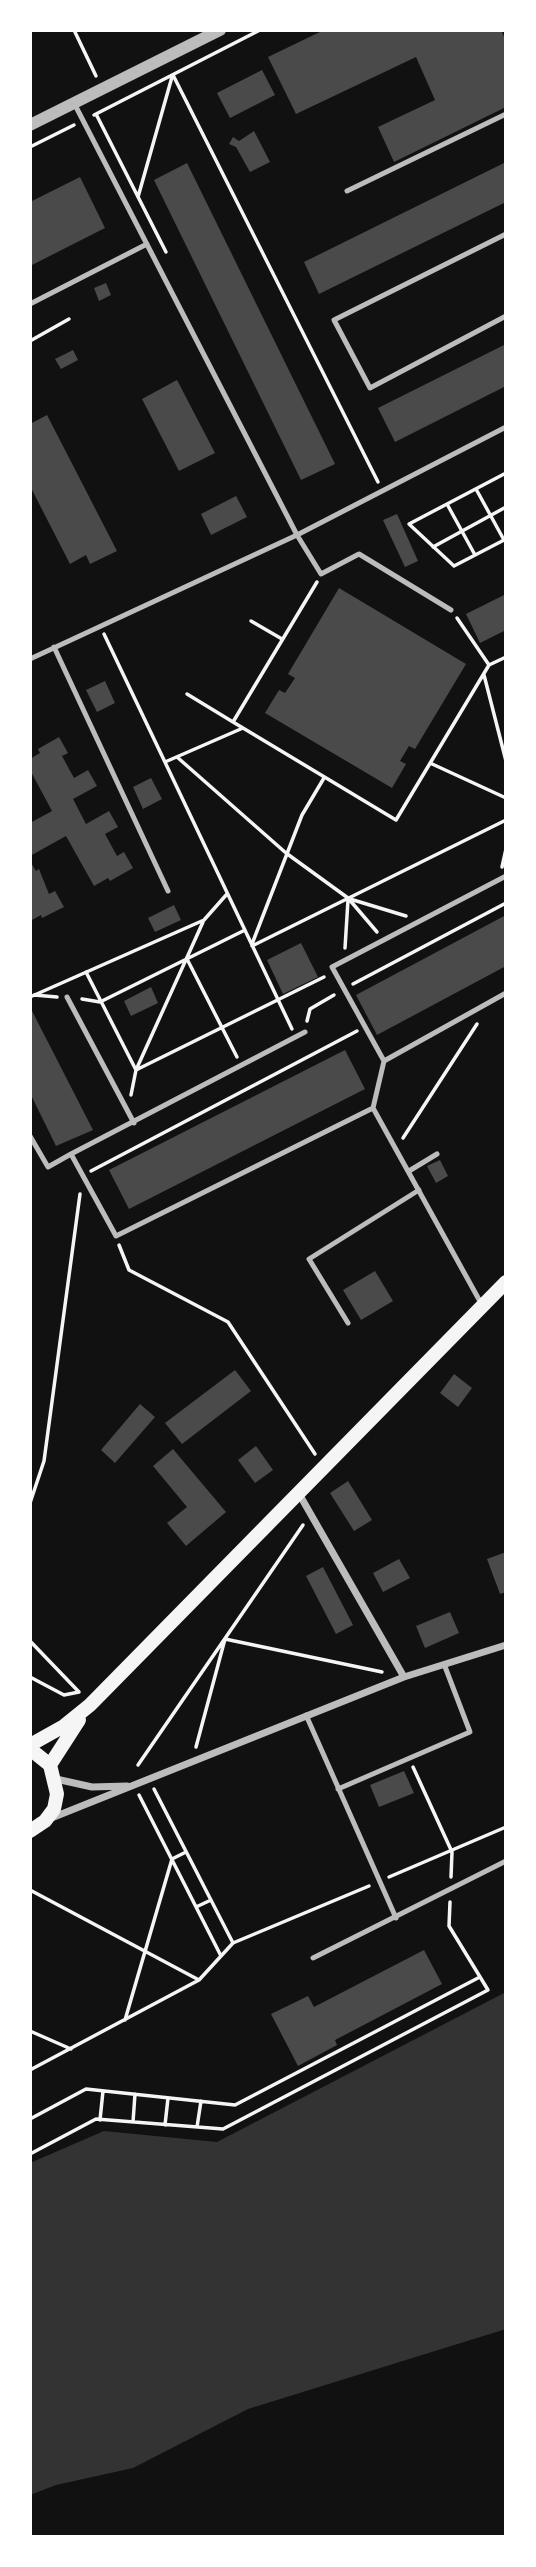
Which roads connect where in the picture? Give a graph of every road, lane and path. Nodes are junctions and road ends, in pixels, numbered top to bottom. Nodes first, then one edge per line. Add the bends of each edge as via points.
1 (74, 30) edge
2 (220, 30) edge
3 (260, 30) edge
4 (173, 75) junction
5 (102, 89) junction
6 (74, 103) junction
7 (110, 106) junction
8 (506, 114) edge
9 (83, 120) junction
10 (30, 125) edge
11 (30, 147) edge
12 (347, 191) dead end
13 (138, 197) dead end
14 (506, 234) edge
15 (147, 244) junction
16 (30, 304) edge
17 (506, 316) edge
18 (69, 319) dead end
19 (30, 341) edge
20 (506, 427) edge
21 (506, 472) edge
22 (476, 488) junction
23 (383, 491) junction
24 (447, 504) junction
25 (506, 507) edge
26 (491, 516) junction
27 (462, 531) junction
28 (297, 535) junction
29 (505, 540) edge
30 (433, 547) junction
31 (475, 555) junction
32 (321, 574) junction
33 (451, 610) joint
34 (251, 621) dead end
35 (100, 626) junction
36 (282, 639) junction
37 (54, 647) junction
38 (506, 657) edge
39 (30, 659) edge
40 (489, 665) junction
41 (483, 674) junction
42 (187, 694) dead end
43 (233, 722) junction
44 (243, 728) junction
45 (177, 757) junction
46 (506, 761) edge
47 (164, 762) junction
48 (430, 763) junction
49 (324, 777) junction
50 (506, 797) edge
51 (506, 820) edge
52 (286, 853) junction
53 (506, 876) edge
54 (168, 891) dead end
55 (227, 894) junction
56 (348, 898) junction
57 (506, 903) edge
58 (204, 920) junction
59 (420, 921) junction
60 (245, 930) junction
61 (384, 940) junction
62 (252, 946) junction
63 (187, 959) junction
64 (344, 961) junction
65 (334, 971) junction
66 (86, 972) junction
67 (344, 989) junction
68 (506, 993) edge
69 (32, 996) edge
70 (67, 997) junction
71 (278, 999) junction
72 (491, 1001) junction
73 (100, 1002) junction
74 (365, 1027) junction
75 (222, 1028) junction
76 (305, 1032) joint
77 (296, 1037) junction
78 (384, 1061) junction
79 (241, 1066) junction
80 (136, 1070) junction
81 (373, 1108) junction
82 (128, 1112) junction
83 (134, 1123) junction
84 (30, 1136) edge
85 (396, 1148) junction
86 (71, 1154) junction
87 (437, 1154) dead end
88 (409, 1171) junction
89 (82, 1176) junction
90 (419, 1190) junction
91 (116, 1236) junction
92 (506, 1282) edge
93 (482, 1305) junction
94 (348, 1323) dead end
95 (316, 1456) dead end
96 (298, 1492) junction
97 (30, 1503) edge
98 (310, 1514) junction
99 (225, 1639) junction
100 (30, 1641) edge
101 (506, 1645) edge
102 (444, 1664) junction
103 (30, 1677) edge
104 (404, 1677) junction
105 (90, 1705) junction
106 (306, 1715) junction
107 (30, 1747) edge
108 (409, 1758) junction
109 (192, 1762) junction
110 (50, 1765) junction
111 (138, 1766) dead end
112 (56, 1779) junction
113 (149, 1779) junction
114 (134, 1785) junction
115 (338, 1789) junction
116 (45, 1821) junction
117 (506, 1827) edge
118 (30, 1832) edge
119 (186, 1852) junction
120 (452, 1852) junction
121 (172, 1859) junction
122 (506, 1861) edge
123 (379, 1882) junction
124 (450, 1890) junction
125 (30, 1891) edge
126 (211, 1900) junction
127 (196, 1908) junction
128 (396, 1918) junction
129 (233, 1943) junction
130 (143, 1951) junction
131 (221, 1956) junction
132 (313, 1958) dead end
133 (478, 1978) junction
134 (199, 1980) junction
135 (125, 2020) junction
136 (30, 2031) edge
137 (71, 2049) junction
138 (30, 2070) edge
139 (103, 2091) junction
140 (135, 2094) junction
141 (168, 2098) junction
142 (201, 2101) junction
143 (30, 2119) edge
144 (100, 2120) junction
145 (132, 2122) junction
146 (165, 2124) junction
147 (197, 2127) junction
148 (30, 2154) edge

1 - 5 path
2 - 5 street
3 - 4 path
4 - 7 path
4 - 13 path
4 - 23 path
5 - 6 street
5 - 7 path
6 - 9 lane
6 - 10 street
7 - 9 path
8 - 12 lane
9 - 11 path
9 - 15 lane
14 - 17 lane via 334,320 369,388
15 - 16 lane
15 - 28 lane
18 - 19 path
20 - 23 lane
21 - 22 path
22 - 24 path
22 - 26 path
23 - 28 lane
24 - 27 path
24 - 30 path via 409,524
25 - 26 path
26 - 27 path
26 - 29 path
27 - 30 path
27 - 31 path
28 - 32 lane
28 - 35 lane
29 - 31 path
30 - 31 path via 454,566
32 - 33 lane via 359,554
32 - 36 path
33 - 40 path
34 - 36 path
35 - 37 lane
35 - 47 path
36 - 43 path
37 - 39 lane
37 - 54 lane
38 - 40 path
40 - 41 path
41 - 46 path
41 - 48 path
42 - 43 path
43 - 44 path
44 - 45 path
44 - 49 path
45 - 47 path
45 - 52 path
47 - 55 path
48 - 49 path via 396,820
48 - 50 path
49 - 52 path
51 - 56 path
52 - 56 path
52 - 62 path
53 - 59 lane
55 - 58 path
55 - 60 path
56 - 59 path
56 - 61 path
56 - 62 path
56 - 64 path
57 - 67 path
58 - 63 path
58 - 66 path
59 - 61 lane
60 - 62 path
60 - 63 path
61 - 64 lane
62 - 71 path
63 - 73 path
63 - 75 path
63 - 80 path
64 - 65 lane via 332,967
65 - 67 lane
65 - 71 path
66 - 69 path
66 - 73 path
67 - 74 lane
67 - 76 path via 310,1009
68 - 72 lane
69 - 70 path
70 - 73 path
70 - 82 lane
71 - 75 path
71 - 77 path
72 - 78 lane
72 - 85 path
73 - 80 path
74 - 78 lane
74 - 89 path
75 - 79 path
75 - 80 path
76 - 77 lane
77 - 79 lane
78 - 81 lane
79 - 83 lane
80 - 82 path
81 - 85 lane
81 - 91 lane
82 - 83 lane
83 - 86 lane
84 - 86 lane via 48,1167
85 - 88 lane
86 - 89 lane
87 - 88 lane
88 - 90 lane
89 - 91 lane
89 - 97 path via 44,1461
90 - 93 lane
90 - 94 lane via 309,1259
91 - 95 path via 129,1270 228,1322
92 - 93 main road
93 - 96 main road
96 - 98 street
96 - 105 main road
98 - 99 path
98 - 104 street
99 - 104 path
99 - 109 path
99 - 111 path
100 - 103 path via 79,1692 64,1695
101 - 102 street
102 - 104 street
102 - 108 lane via 470,1732
104 - 106 street
105 - 107 main road
105 - 110 main road
106 - 109 street
106 - 115 lane
107 - 110 main road
108 - 115 lane
108 - 120 path
109 - 113 street
110 - 112 main road
112 - 114 street via 92,1787
112 - 116 main road via 54,1809
113 - 114 street
113 - 119 path
114 - 116 street
114 - 121 path
115 - 123 lane
116 - 118 main road
117 - 120 path
119 - 121 path
119 - 126 path
120 - 123 path
120 - 124 path
121 - 127 path
121 - 130 path
122 - 124 lane
123 - 128 lane
123 - 129 path
124 - 128 lane
124 - 133 path via 449,1926
125 - 130 path
126 - 127 path
126 - 129 path
127 - 131 path
128 - 132 lane
129 - 131 path
130 - 134 path
130 - 135 path
131 - 134 path
133 - 142 path via 235,2105
133 - 147 path via 488,1990 223,2129
134 - 135 path
135 - 137 path
136 - 137 path
137 - 138 path
139 - 140 path
139 - 143 path via 86,2089
139 - 144 path
140 - 141 path
140 - 145 path
141 - 142 path
141 - 146 path
142 - 147 path
144 - 145 path
144 - 148 path
145 - 146 path
146 - 147 path

